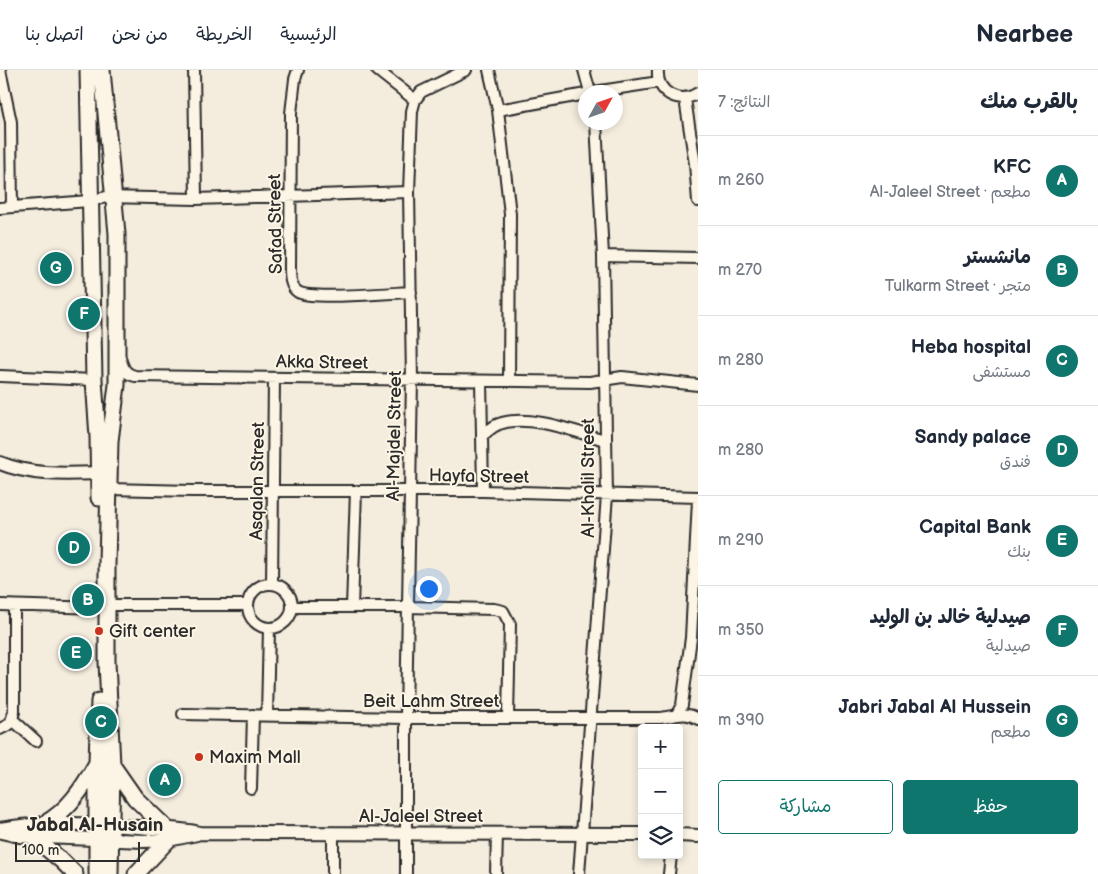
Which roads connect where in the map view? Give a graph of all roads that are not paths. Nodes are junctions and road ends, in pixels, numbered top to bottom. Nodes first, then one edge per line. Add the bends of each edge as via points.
1 (0, 70) edge
2 (88, 70) edge
3 (102, 70) edge
4 (194, 70) edge
5 (298, 70) edge
6 (378, 70) edge
7 (466, 70) edge
8 (489, 70) edge
9 (584, 70) edge
10 (658, 70) edge
11 (659, 82) junction
12 (588, 85) edge
13 (623, 88) edge
14 (698, 93) edge
15 (578, 95) edge
16 (684, 99) junction
17 (414, 100) junction
18 (498, 110) junction
19 (596, 130) edge
20 (696, 164) edge
21 (111, 181) junction
22 (90, 183) junction
23 (409, 192) junction
24 (290, 196) junction
25 (115, 198) junction
26 (196, 199) junction
27 (89, 201) junction
28 (698, 201) edge
29 (12, 207) junction
30 (0, 208) edge
31 (603, 256) junction
32 (698, 258) edge
33 (411, 292) junction
34 (117, 348) junction
35 (0, 376) edge
36 (274, 378) junction
37 (412, 379) junction
38 (94, 380) junction
39 (481, 381) junction
40 (509, 381) junction
41 (604, 381) junction
42 (117, 385) junction
43 (698, 385) edge
44 (483, 435) junction
45 (605, 440) junction
46 (0, 463) edge
47 (99, 473) junction
48 (109, 489) junction
49 (273, 491) junction
50 (356, 491) junction
51 (410, 491) junction
52 (483, 491) junction
53 (607, 495) junction
54 (698, 498) edge
55 (272, 584) junction
56 (0, 605) edge
57 (247, 605) junction
58 (14, 606) junction
59 (103, 606) junction
60 (292, 607) junction
61 (352, 607) junction
62 (407, 607) junction
63 (269, 629) junction
64 (183, 714) dead end
65 (677, 714) junction
66 (253, 715) junction
67 (267, 715) junction
68 (508, 717) junction
69 (406, 718) junction
70 (590, 718) junction
71 (698, 719) edge
72 (12, 720) junction
73 (0, 729) edge
74 (36, 741) dead end
75 (105, 764) junction
76 (251, 788) dead end
77 (44, 824) junction
78 (0, 831) edge
79 (104, 832) junction
80 (333, 833) junction
81 (582, 833) junction
82 (167, 834) junction
83 (407, 834) junction
84 (496, 834) junction
85 (638, 834) edge
86 (683, 835) edge
87 (32, 836) junction
88 (698, 836) edge
89 (671, 859) edge
90 (75, 874) edge
91 (97, 874) edge
92 (110, 874) edge
93 (136, 874) edge
94 (333, 874) edge
95 (406, 874) edge
96 (496, 874) edge
97 (579, 874) edge
98 (669, 874) edge

1 - 29 street via 11,117
2 - 22 main road
3 - 21 main road
4 - 26 street
5 - 24 street, Safad Street via 291,113
6 - 17 street
7 - 17 street via 421,92
8 - 18 street
9 - 12 street
10 - 11 street
11 - 13 street
11 - 16 street via 669,95
14 - 16 street
15 - 18 street
16 - 20 street
17 - 23 street, Al-Majdel Street
18 - 40 street via 510,214
19 - 31 street, Al-Khalil Street
20 - 28 street
21 - 22 main road via 100,187
21 - 25 main road
22 - 27 main road
23 - 24 street
23 - 33 street, Al-Majdel Street
24 - 26 street
24 - 33 street, Safad Street via 290,280 298,292 325,296
25 - 26 street
25 - 27 street via 101,197
25 - 34 main road
27 - 29 street
27 - 38 main road
29 - 30 street
31 - 32 street
31 - 41 street, Al-Khalil Street
33 - 37 street, Al-Majdel Street
34 - 36 street, Akka Street via 129,375
34 - 42 main road
35 - 38 street
36 - 37 street, Akka Street
36 - 49 street, Asqalan Street
37 - 39 street, Akka Street
37 - 51 street, Al-Majdel Street
38 - 42 main road via 102,388
38 - 47 main road
39 - 40 street, Akka Street
39 - 44 street
40 - 41 street, Akka Street
41 - 43 street, Akka Street via 622,377
41 - 45 street, Al-Khalil Street
42 - 48 main road via 110,441
44 - 45 street via 500,423 528,421
44 - 52 street
45 - 53 street, Al-Khalil Street
46 - 47 street via 44,474
47 - 59 main road
48 - 49 street, Hayfa Street
48 - 59 main road
49 - 50 street, Hayfa Street
49 - 55 street, Asqalan Street
50 - 51 street, Hayfa Street
50 - 61 street
51 - 52 street, Hayfa Street
51 - 62 street, Al-Majdel Street
52 - 53 street, Hayfa Street
53 - 54 street, Hayfa Street
53 - 70 street, Al-Khalil Street
54 - 65 street via 691,638 682,705
55 - 57 street via 255,590
55 - 60 street via 286,592
56 - 58 street
57 - 59 street
57 - 63 street via 253,621
58 - 59 street
58 - 72 street via 15,695
59 - 75 main road via 107,662
60 - 61 street
60 - 63 street via 288,620
61 - 62 street
62 - 68 street via 503,611 511,631
62 - 69 street, Al-Majdel Street
63 - 67 street
64 - 66 street, Beit Lahm Street
65 - 70 street, Beit Lahm Street via 660,718
65 - 71 street
66 - 67 street, Beit Lahm Street
66 - 76 street
67 - 69 street, Beit Lahm Street
68 - 69 street, Beit Lahm Street
68 - 70 street, Beit Lahm Street
69 - 83 street, Al-Majdel Street
70 - 81 street, Al-Khalil Street
72 - 73 street
72 - 74 street
75 - 77 main road via 76,797
75 - 79 main road
75 - 82 main road
77 - 78 street
77 - 79 street
78 - 87 street
79 - 82 street, Al-Jaleel Street
79 - 87 street
79 - 91 main road
79 - 92 main road
80 - 82 street, Al-Jaleel Street
80 - 83 street, Al-Jaleel Street
80 - 94 street
81 - 84 street, Al-Jaleel Street
81 - 85 street, Al-Jaleel Street
81 - 97 street, Al-Khalil Street
82 - 93 main road
83 - 84 street, Al-Jaleel Street
83 - 95 street, Al-Majdel Street
84 - 96 street
86 - 88 street
87 - 90 main road
89 - 98 street

